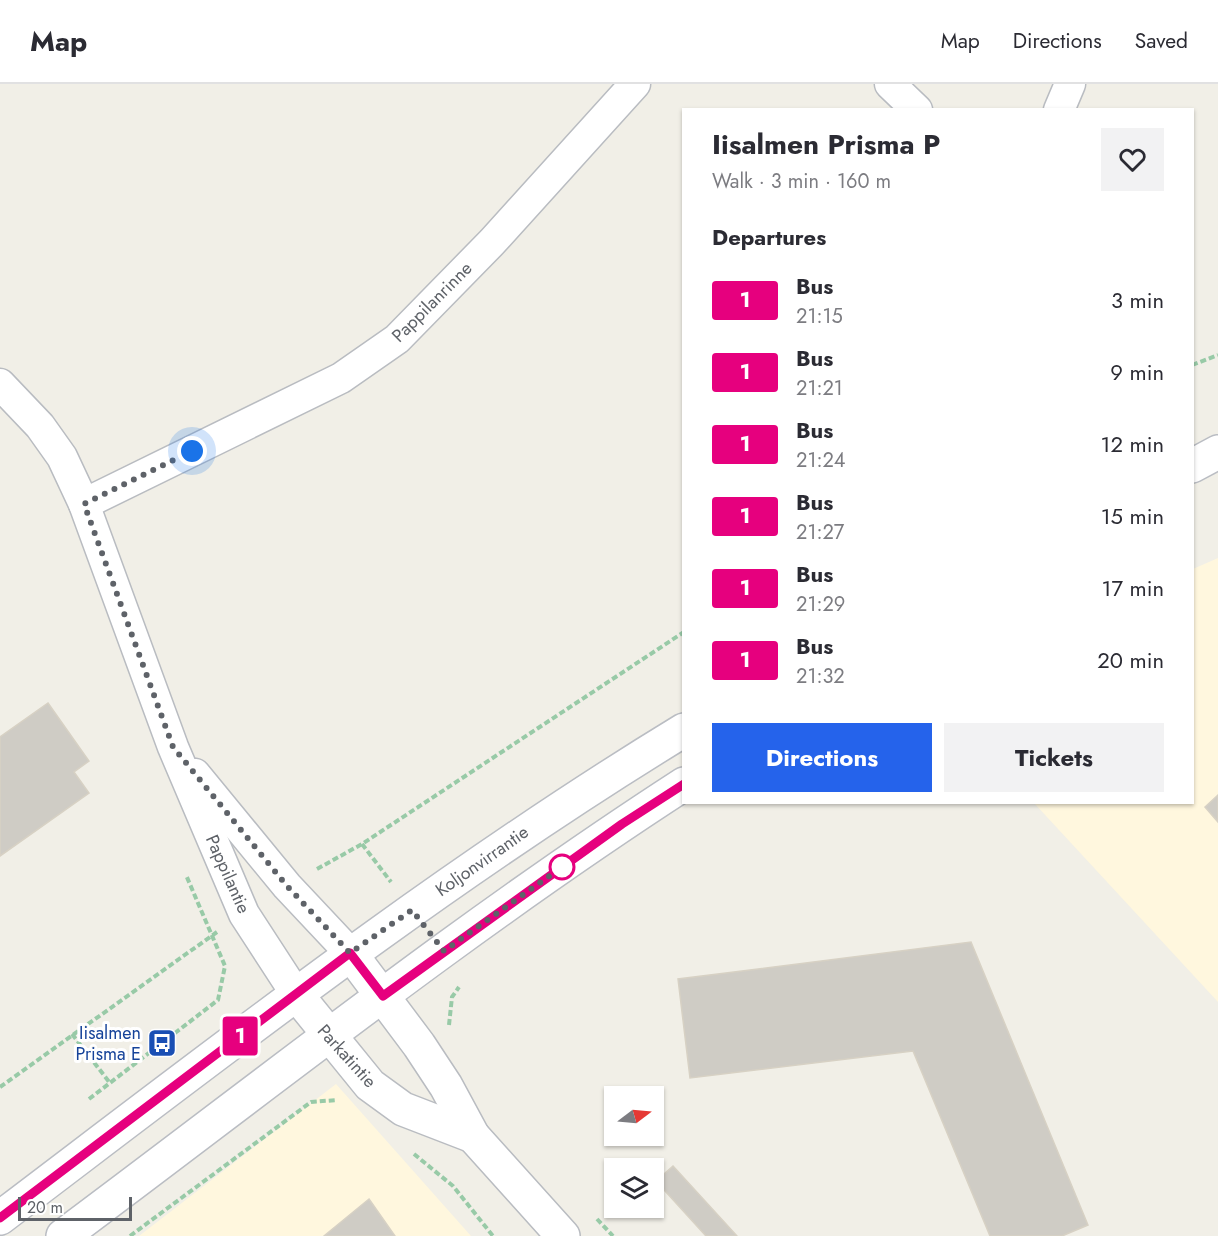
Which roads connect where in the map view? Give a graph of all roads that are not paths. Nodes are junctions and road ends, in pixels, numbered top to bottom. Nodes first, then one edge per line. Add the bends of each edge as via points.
1 (634, 84) edge
2 (890, 84) edge
3 (1070, 84) edge
4 (915, 108) edge
5 (1060, 108) edge
6 (0, 384) edge
7 (1218, 452) edge
8 (1194, 465) edge
9 (84, 504) junction
10 (682, 731) edge
11 (173, 747) junction
12 (682, 784) edge
13 (350, 953) junction
14 (296, 994) junction
15 (383, 996) junction
16 (328, 1038) junction
17 (473, 1136) junction
18 (0, 1218) edge
19 (63, 1236) edge
20 (563, 1236) edge

1 - 9 street, Pappilanrinne via 492,242 397,339 341,378
2 - 4 street
3 - 5 street
6 - 9 street, Pappilantie via 40,426 62,457
7 - 8 main road
9 - 11 street, Pappilantie
10 - 13 main road, Koljonvirrantie via 541,820
11 - 13 street, Pappilantie via 287,886
11 - 14 street, Pappilantie via 244,914
12 - 15 main road
13 - 14 main road, Koljonvirrantie
13 - 15 main road, Parkatintie
14 - 16 main road, Parkatintie
14 - 18 main road, Koljonvirrantie
15 - 16 main road
15 - 17 main road, Parkatintie via 446,1086
16 - 17 main road, Parkatintie via 370,1085 403,1109
16 - 19 main road
17 - 20 main road, Parkatintie

